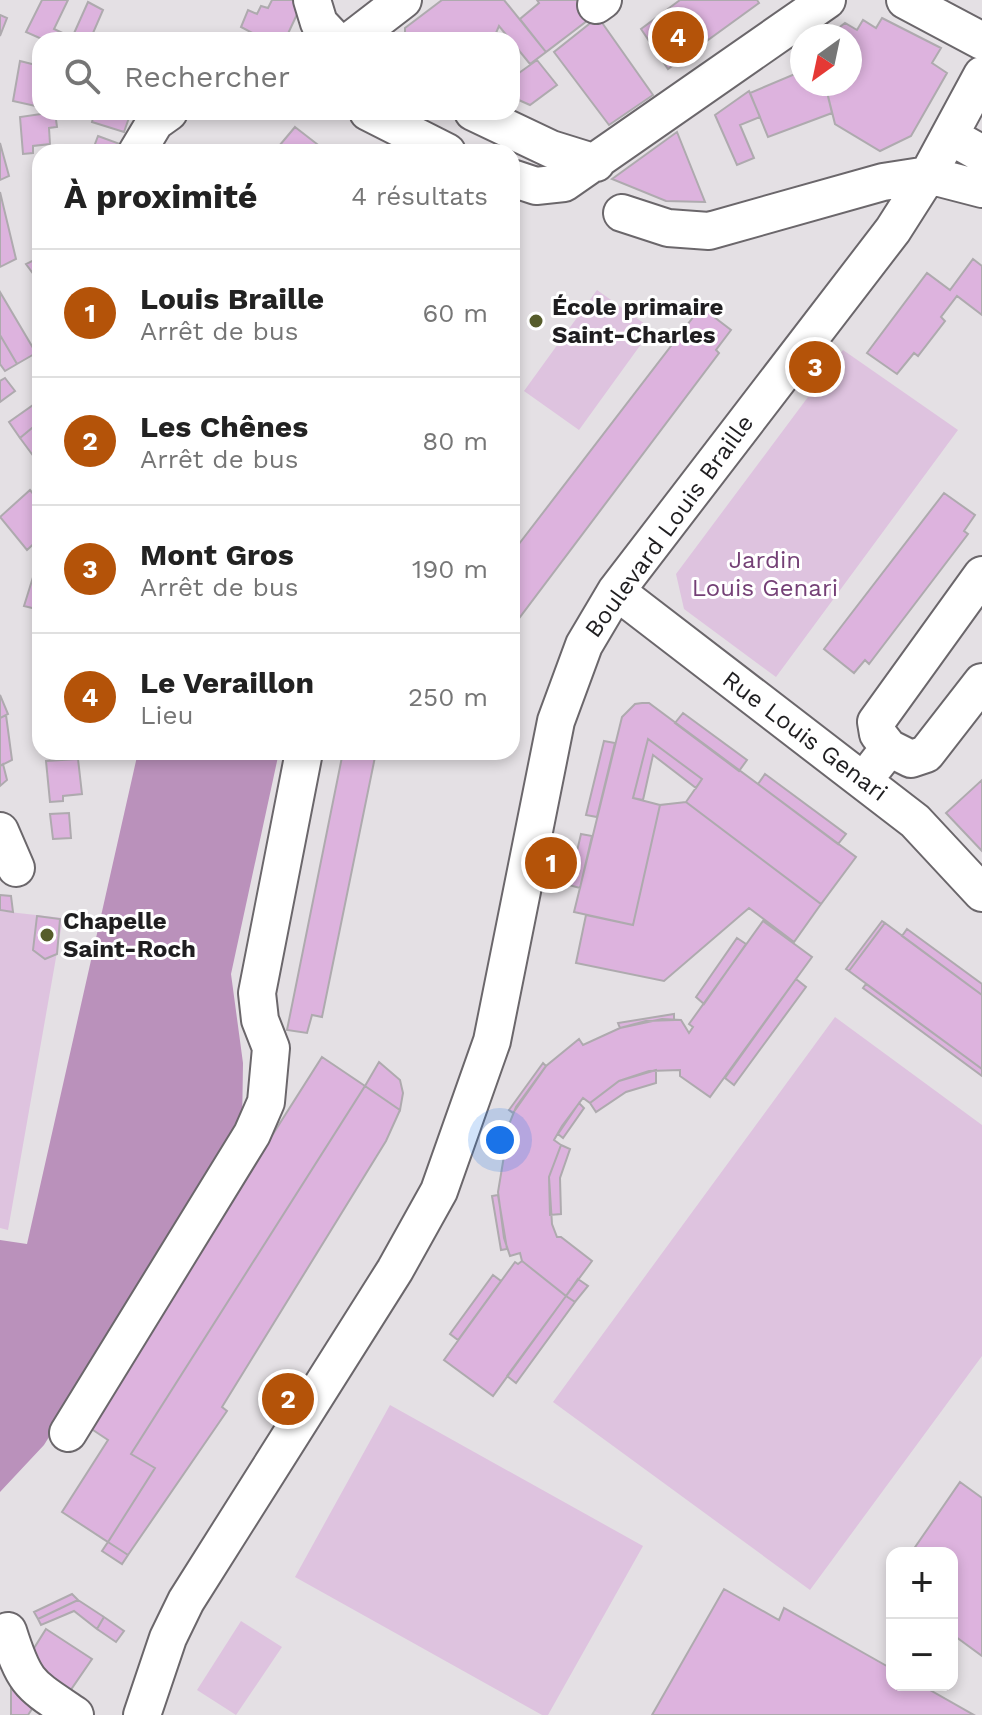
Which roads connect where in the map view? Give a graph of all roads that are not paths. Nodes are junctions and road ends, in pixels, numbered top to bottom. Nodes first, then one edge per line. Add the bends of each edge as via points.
1 (312, 0) edge
2 (403, 0) edge
3 (905, 0) edge
4 (804, 6) edge
5 (327, 32) edge
6 (361, 32) edge
7 (982, 41) edge
8 (982, 75) edge
9 (158, 120) edge
10 (384, 120) edge
11 (490, 120) edge
12 (950, 136) junction
13 (142, 144) edge
14 (431, 144) edge
15 (982, 154) edge
16 (596, 163) junction
17 (928, 175) junction
18 (520, 181) edge
19 (982, 189) edge
20 (622, 213) dead end
21 (982, 575) edge
22 (616, 591) junction
23 (982, 682) edge
24 (889, 748) junction
25 (302, 760) edge
26 (864, 780) junction
27 (0, 831) edge
28 (16, 868) dead end
29 (982, 893) edge
30 (68, 1433) dead end
31 (8, 1631) dead end
32 (75, 1715) edge
33 (142, 1715) edge

1 - 5 street
2 - 6 street
3 - 7 street
4 - 16 street
8 - 12 street, Boulevard Louis Braille
9 - 13 street
10 - 14 street
11 - 16 street
12 - 15 street
12 - 17 street, Boulevard Louis Braille
16 - 18 street via 564,183 536,186
17 - 19 street
17 - 20 street via 883,182 709,231 668,228
17 - 22 street, Boulevard Louis Braille via 893,230
21 - 24 street via 876,722
22 - 26 street, Rue Louis Genari
22 - 33 street, Boulevard Louis Braille via 584,645 556,721 492,1041 445,1177 395,1270 186,1601
23 - 24 street via 926,754 911,759
24 - 26 street
25 - 30 street via 257,993 271,1048 266,1102 252,1134
26 - 29 street, Rue Louis Genari via 915,821
27 - 28 street
31 - 32 street via 22,1674

